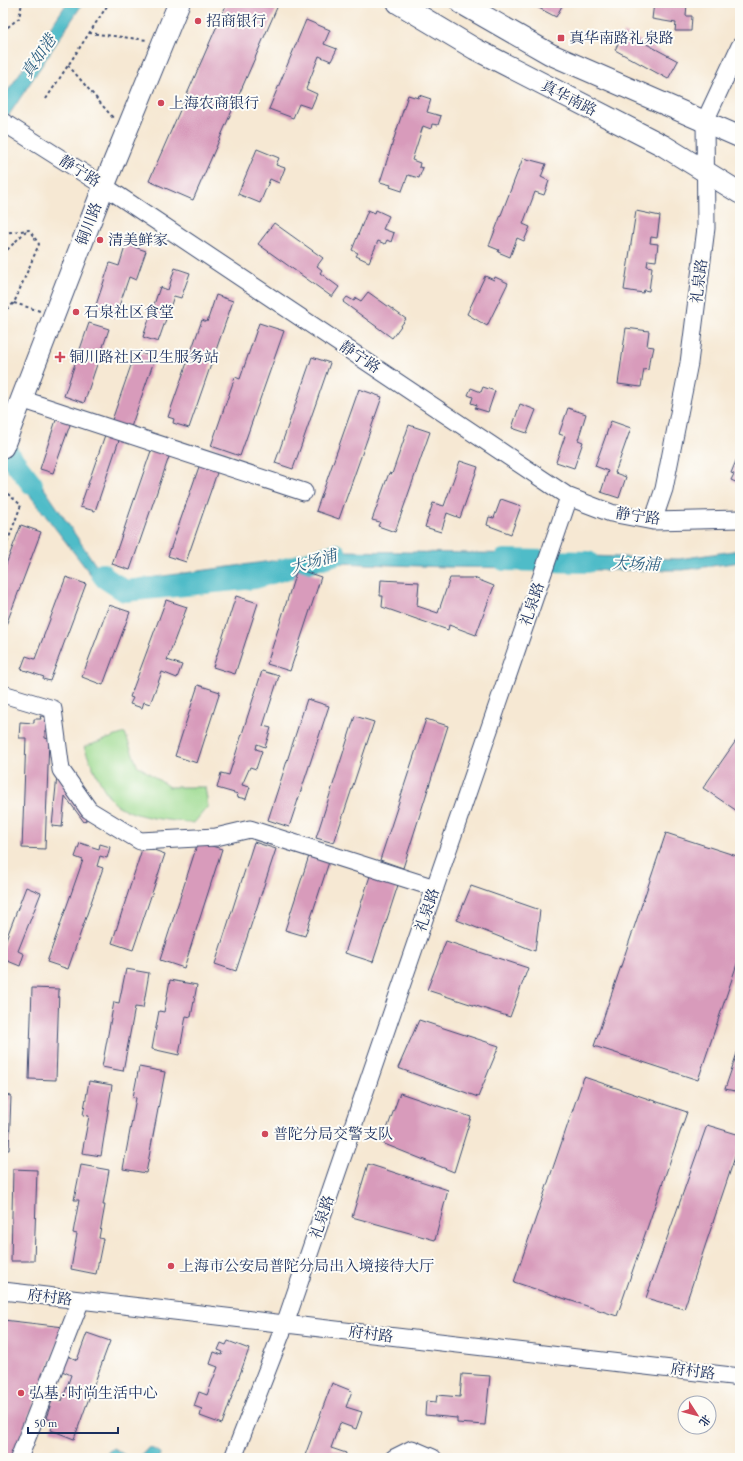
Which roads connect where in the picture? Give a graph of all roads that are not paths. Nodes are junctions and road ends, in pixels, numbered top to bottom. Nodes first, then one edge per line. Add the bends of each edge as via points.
1 (166, 3) edge
2 (179, 3) edge
3 (398, 3) edge
4 (461, 3) edge
5 (740, 46) edge
6 (705, 121) junction
7 (3, 123) edge
8 (740, 137) edge
9 (707, 173) junction
10 (98, 182) junction
11 (740, 193) edge
12 (20, 398) junction
13 (3, 414) edge
14 (5, 441) edge
15 (304, 492) dead end
16 (569, 497) junction
17 (740, 519) edge
18 (653, 520) junction
19 (3, 694) edge
20 (435, 888) junction
21 (3, 1291) edge
22 (82, 1300) junction
23 (285, 1324) junction
24 (740, 1376) edge
25 (19, 1458) edge
26 (233, 1458) edge
27 (394, 1458) edge
28 (433, 1458) edge

1 - 10 main road, 铜川路 via 117,124
2 - 10 main road, 铜川路
3 - 9 main road, 真华南路 via 475,49 664,146
4 - 6 main road, 真华南路 via 550,54
5 - 6 street, 礼泉路
6 - 8 main road, 真华南路
6 - 9 street, 礼泉路
7 - 10 street, 静宁路
9 - 11 main road, 真华南路
9 - 18 street, 礼泉路 via 706,228 689,363 664,489
10 - 12 main road, 铜川路
10 - 13 main road, 铜川路 via 41,311
10 - 16 street, 静宁路
12 - 14 main road, 铜川路
12 - 15 street
16 - 18 street, 静宁路 via 611,513
16 - 20 street, 礼泉路
17 - 18 street, 静宁路
19 - 20 street via 53,709 61,770 89,810 140,841 216,837 250,829
20 - 23 street, 礼泉路
21 - 22 street, 府村路
22 - 23 street, 府村路
22 - 25 street
23 - 24 street, 府村路
23 - 26 street, 礼泉路
27 - 28 street via 412,1449

